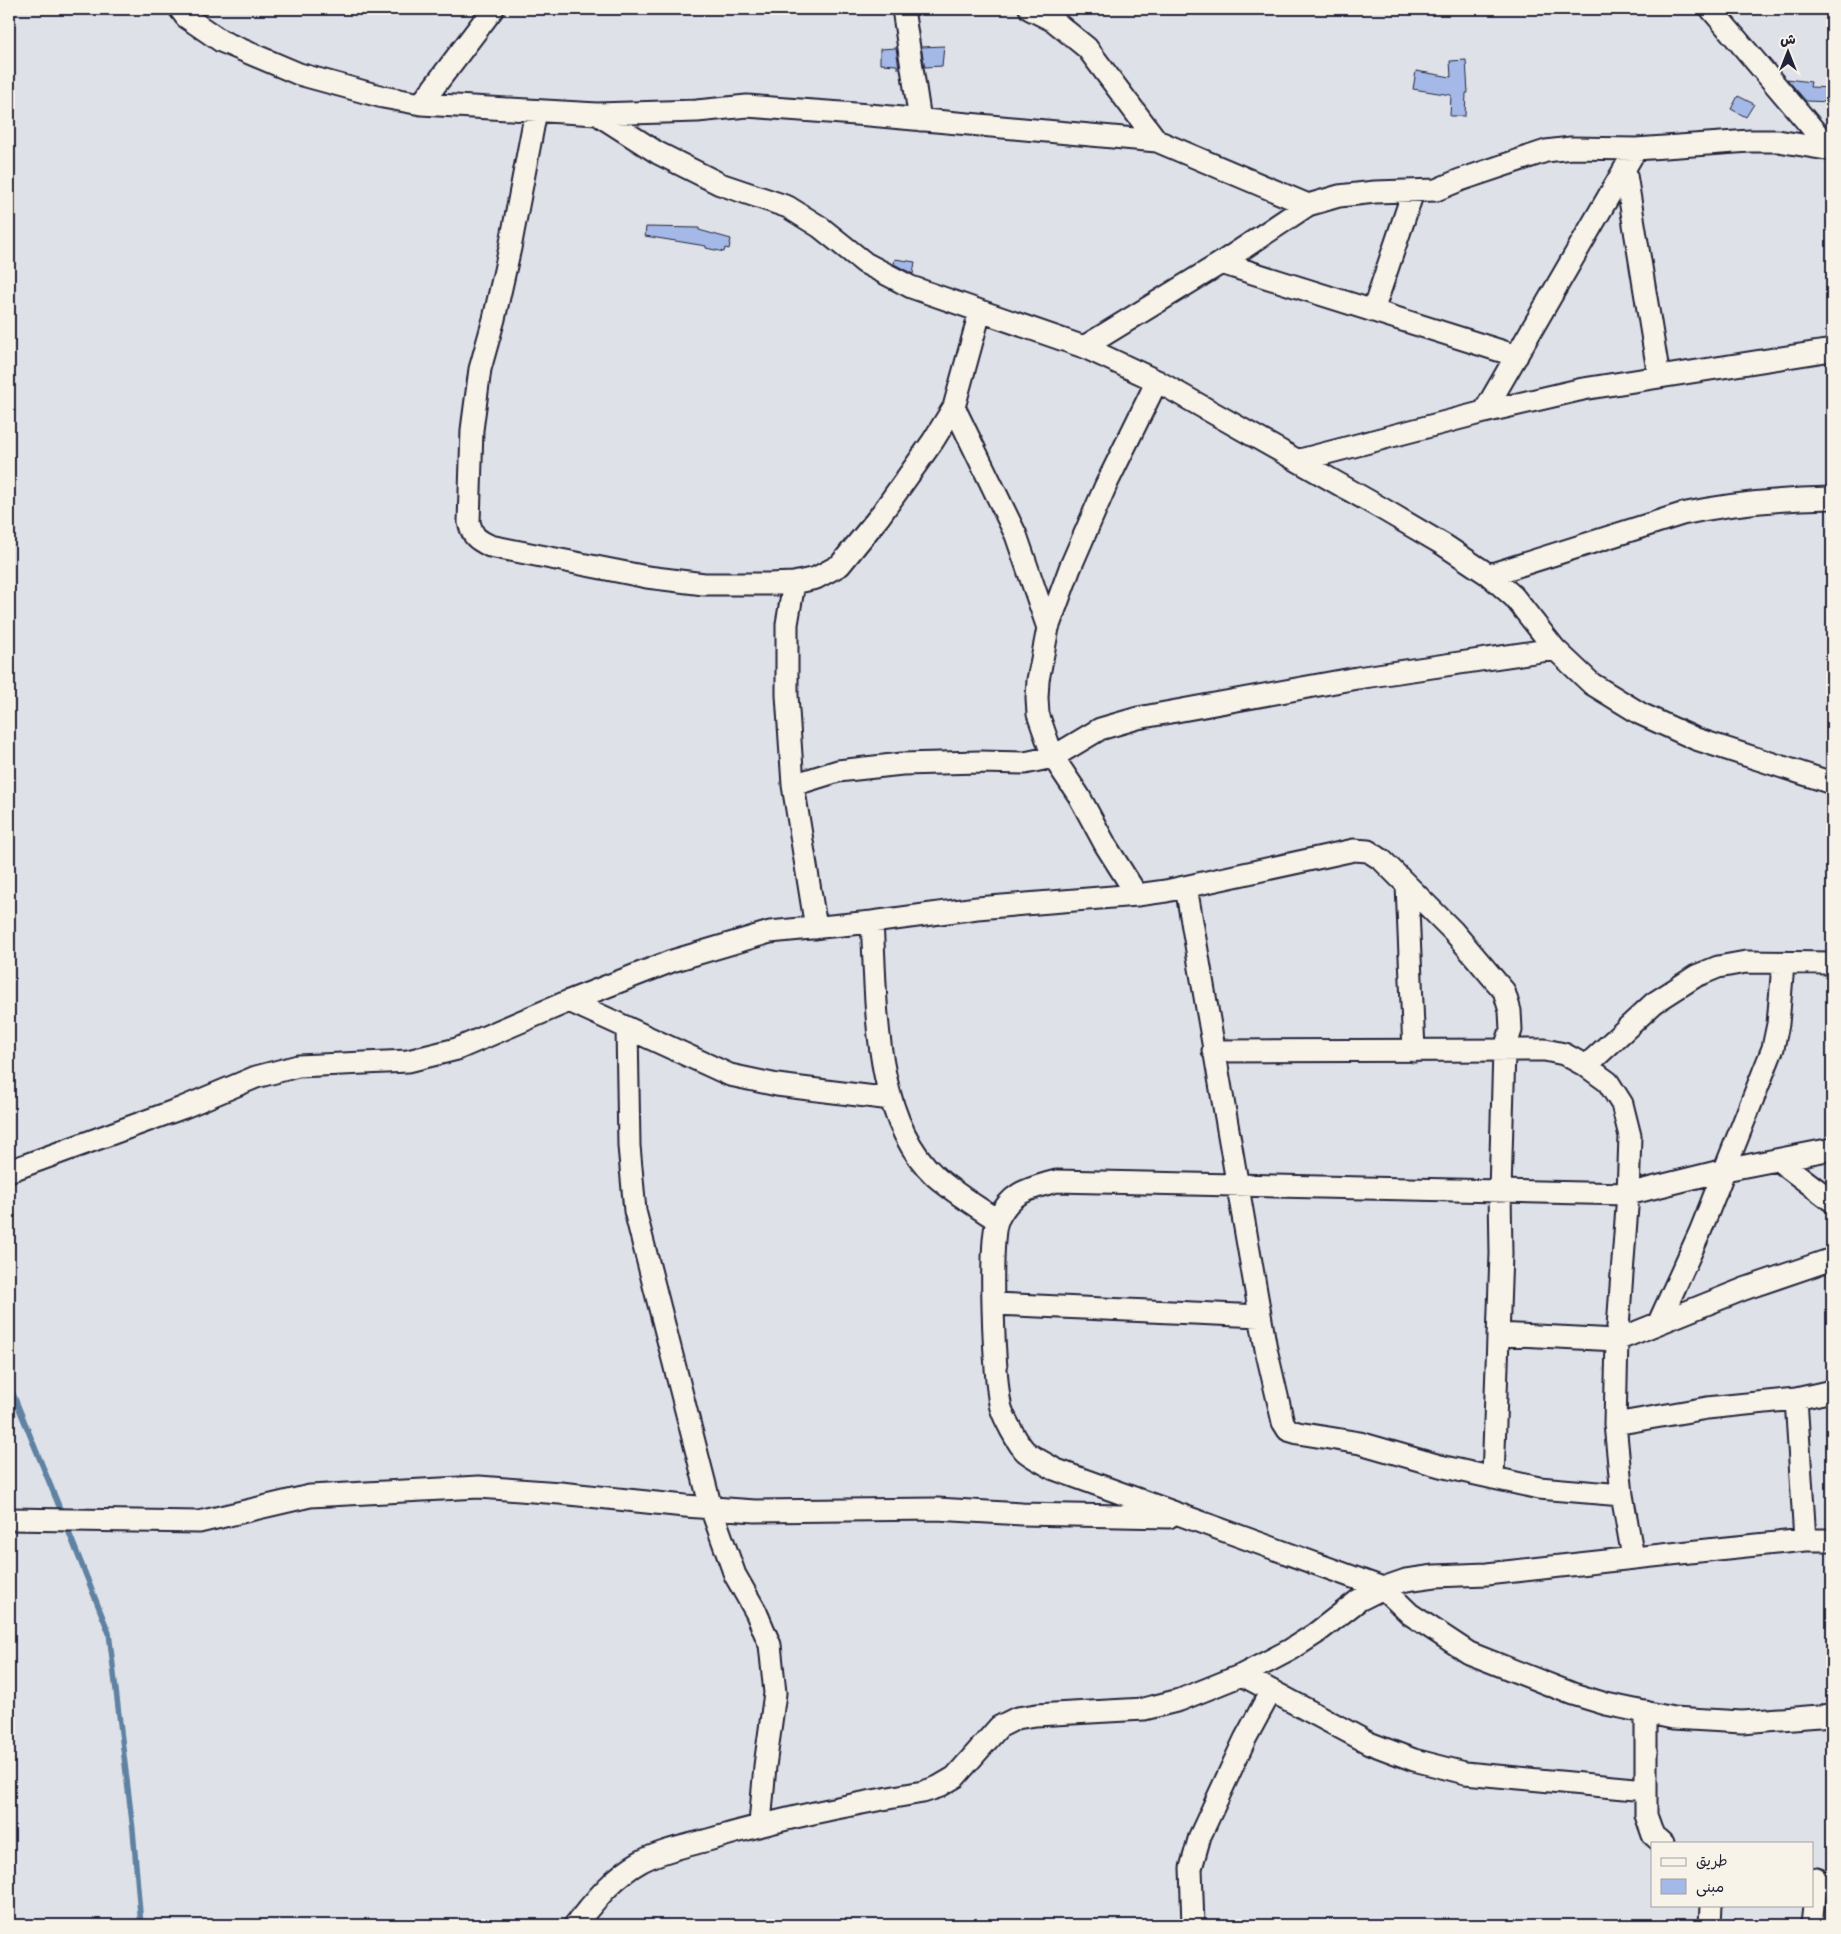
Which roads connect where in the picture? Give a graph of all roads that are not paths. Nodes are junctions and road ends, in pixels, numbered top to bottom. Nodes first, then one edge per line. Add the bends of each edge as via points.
1 (180, 9) edge
2 (198, 9) edge
3 (493, 9) edge
4 (904, 9) edge
5 (1030, 9) edge
6 (1711, 9) edge
7 (202, 30) junction
8 (421, 104) junction
9 (536, 111) junction
10 (596, 114) junction
11 (920, 120) junction
12 (1157, 141) junction
13 (1636, 149) junction
14 (1831, 149) edge
15 (1625, 169) junction
16 (1413, 192) junction
17 (1308, 205) junction
18 (1221, 263) junction
19 (1373, 311) junction
20 (980, 312) junction
21 (1084, 347) junction
22 (1832, 350) edge
23 (1517, 356) junction
24 (1659, 377) junction
25 (1157, 381) junction
26 (954, 407) junction
27 (1484, 412) junction
28 (1300, 460) junction
29 (1832, 498) edge
30 (1489, 575) junction
31 (794, 583) junction
32 (1048, 628) junction
33 (1555, 649) junction
34 (1053, 757) junction
35 (1832, 782) edge
36 (793, 785) junction
37 (1407, 885) junction
38 (1186, 887) junction
39 (1137, 895) junction
40 (872, 922) junction
41 (816, 928) junction
42 (1783, 964) junction
43 (1832, 964) edge
44 (569, 1001) junction
45 (627, 1028) junction
46 (1213, 1051) junction
47 (1414, 1051) junction
48 (1504, 1051) junction
49 (1586, 1066) junction
50 (891, 1100) junction
51 (1832, 1149) edge
52 (1778, 1160) junction
53 (1725, 1170) junction
54 (9, 1172) edge
55 (1238, 1184) junction
56 (1500, 1191) junction
57 (1628, 1194) junction
58 (1832, 1201) edge
59 (997, 1220) junction
60 (1832, 1259) edge
61 (994, 1304) junction
62 (1260, 1316) junction
63 (1659, 1322) junction
64 (1498, 1334) junction
65 (1617, 1340) junction
66 (1832, 1391) edge
67 (1796, 1399) junction
68 (1615, 1424) junction
69 (1493, 1478) junction
70 (1622, 1495) junction
71 (711, 1508) junction
72 (1187, 1517) junction
73 (9, 1519) edge
74 (1805, 1540) junction
75 (1832, 1540) edge
76 (1633, 1557) junction
77 (1383, 1588) junction
78 (1242, 1675) junction
79 (1271, 1690) junction
80 (1646, 1712) junction
81 (1832, 1715) edge
82 (1646, 1790) junction
83 (760, 1824) junction
84 (1661, 1842) edge
85 (1820, 1879) edge
86 (1711, 1906) edge
87 (575, 1925) edge
88 (1193, 1925) edge
89 (1710, 1925) edge
90 (1812, 1925) edge

1 - 7 street
2 - 7 street
3 - 8 street
4 - 11 street
5 - 12 street via 1054,21 1087,48
6 - 14 street
7 - 8 street via 299,74 383,98
8 - 9 street
9 - 10 street
9 - 31 street via 510,248 480,369 472,430 469,522 472,534 490,546 647,577 704,584
10 - 11 street via 748,106
10 - 20 street via 667,158 720,184 788,207 820,227 865,263 911,287
11 - 12 street
12 - 17 street
13 - 14 street via 1750,141 1778,141
13 - 15 street
13 - 16 street via 1546,151 1436,190
15 - 23 street
15 - 24 street
16 - 17 street via 1339,196
16 - 19 street
17 - 18 street
18 - 19 street
18 - 21 street
19 - 23 street
20 - 21 street
20 - 26 street
21 - 25 street
22 - 24 street
23 - 27 street
24 - 27 street via 1583,389
25 - 28 street
25 - 32 street via 1099,502
26 - 31 street via 879,517 840,565 816,578
26 - 32 street via 1016,535
27 - 28 street
28 - 30 street
29 - 30 street via 1706,508
30 - 33 street via 1514,597
31 - 36 street via 788,624
32 - 34 street via 1036,698 1038,714
33 - 34 street via 1357,678 1138,718 1100,729
33 - 35 street via 1592,684 1641,714 1696,739
34 - 36 street via 1025,763 902,764 838,771
34 - 39 street
36 - 41 street
37 - 38 street via 1382,860 1368,852 1354,850
37 - 47 street
37 - 48 street via 1453,931 1504,991 1511,1030
38 - 39 street
38 - 46 street
39 - 40 street via 978,908
40 - 41 street
40 - 50 street via 874,992 882,1059
41 - 44 street via 770,932 672,961
42 - 43 street
42 - 49 street via 1746,962 1718,967 1696,976 1654,1003
42 - 53 street via 1773,1048
44 - 45 street
44 - 54 street via 457,1049 408,1061 298,1066 256,1077
45 - 50 street via 730,1075 777,1085
45 - 71 street via 629,1146 635,1211
46 - 47 street
46 - 55 street
47 - 48 street
48 - 49 street via 1545,1050 1564,1054
48 - 56 street
49 - 57 street via 1608,1082 1622,1104 1630,1136
50 - 59 street via 914,1150 935,1175
51 - 52 street
52 - 53 street
52 - 58 street
53 - 57 street
53 - 63 street
55 - 56 street
55 - 59 street via 1056,1181 1023,1191
55 - 62 street
56 - 57 street
56 - 64 street
57 - 65 street
59 - 61 street
60 - 63 street
61 - 62 street
61 - 72 street via 1001,1408 1024,1450 1054,1469
62 - 69 street via 1283,1422 1288,1430 1379,1447
63 - 65 street
64 - 65 street
64 - 69 street
65 - 68 street
66 - 67 street
67 - 68 street via 1707,1408
67 - 74 street
68 - 70 street
69 - 70 street via 1539,1488
70 - 76 street
71 - 72 street via 755,1511 937,1509
71 - 73 street via 479,1487 310,1496 199,1522
71 - 83 street via 735,1575 770,1645 775,1693
72 - 77 street
74 - 75 street
74 - 76 street
76 - 77 street via 1487,1574 1435,1576 1406,1580
77 - 78 street via 1359,1600 1315,1634
77 - 80 street via 1410,1614 1469,1653 1573,1694
78 - 79 street
78 - 83 street via 1180,1700 1144,1709 1018,1718 999,1727 955,1777 938,1787
79 - 82 street via 1369,1743 1414,1760 1465,1773
79 - 88 street via 1200,1836 1191,1868
80 - 81 street via 1672,1718 1742,1722
80 - 82 street
82 - 84 street via 1646,1815 1654,1835
83 - 87 street via 641,1862 598,1896
85 - 90 street
86 - 89 street

